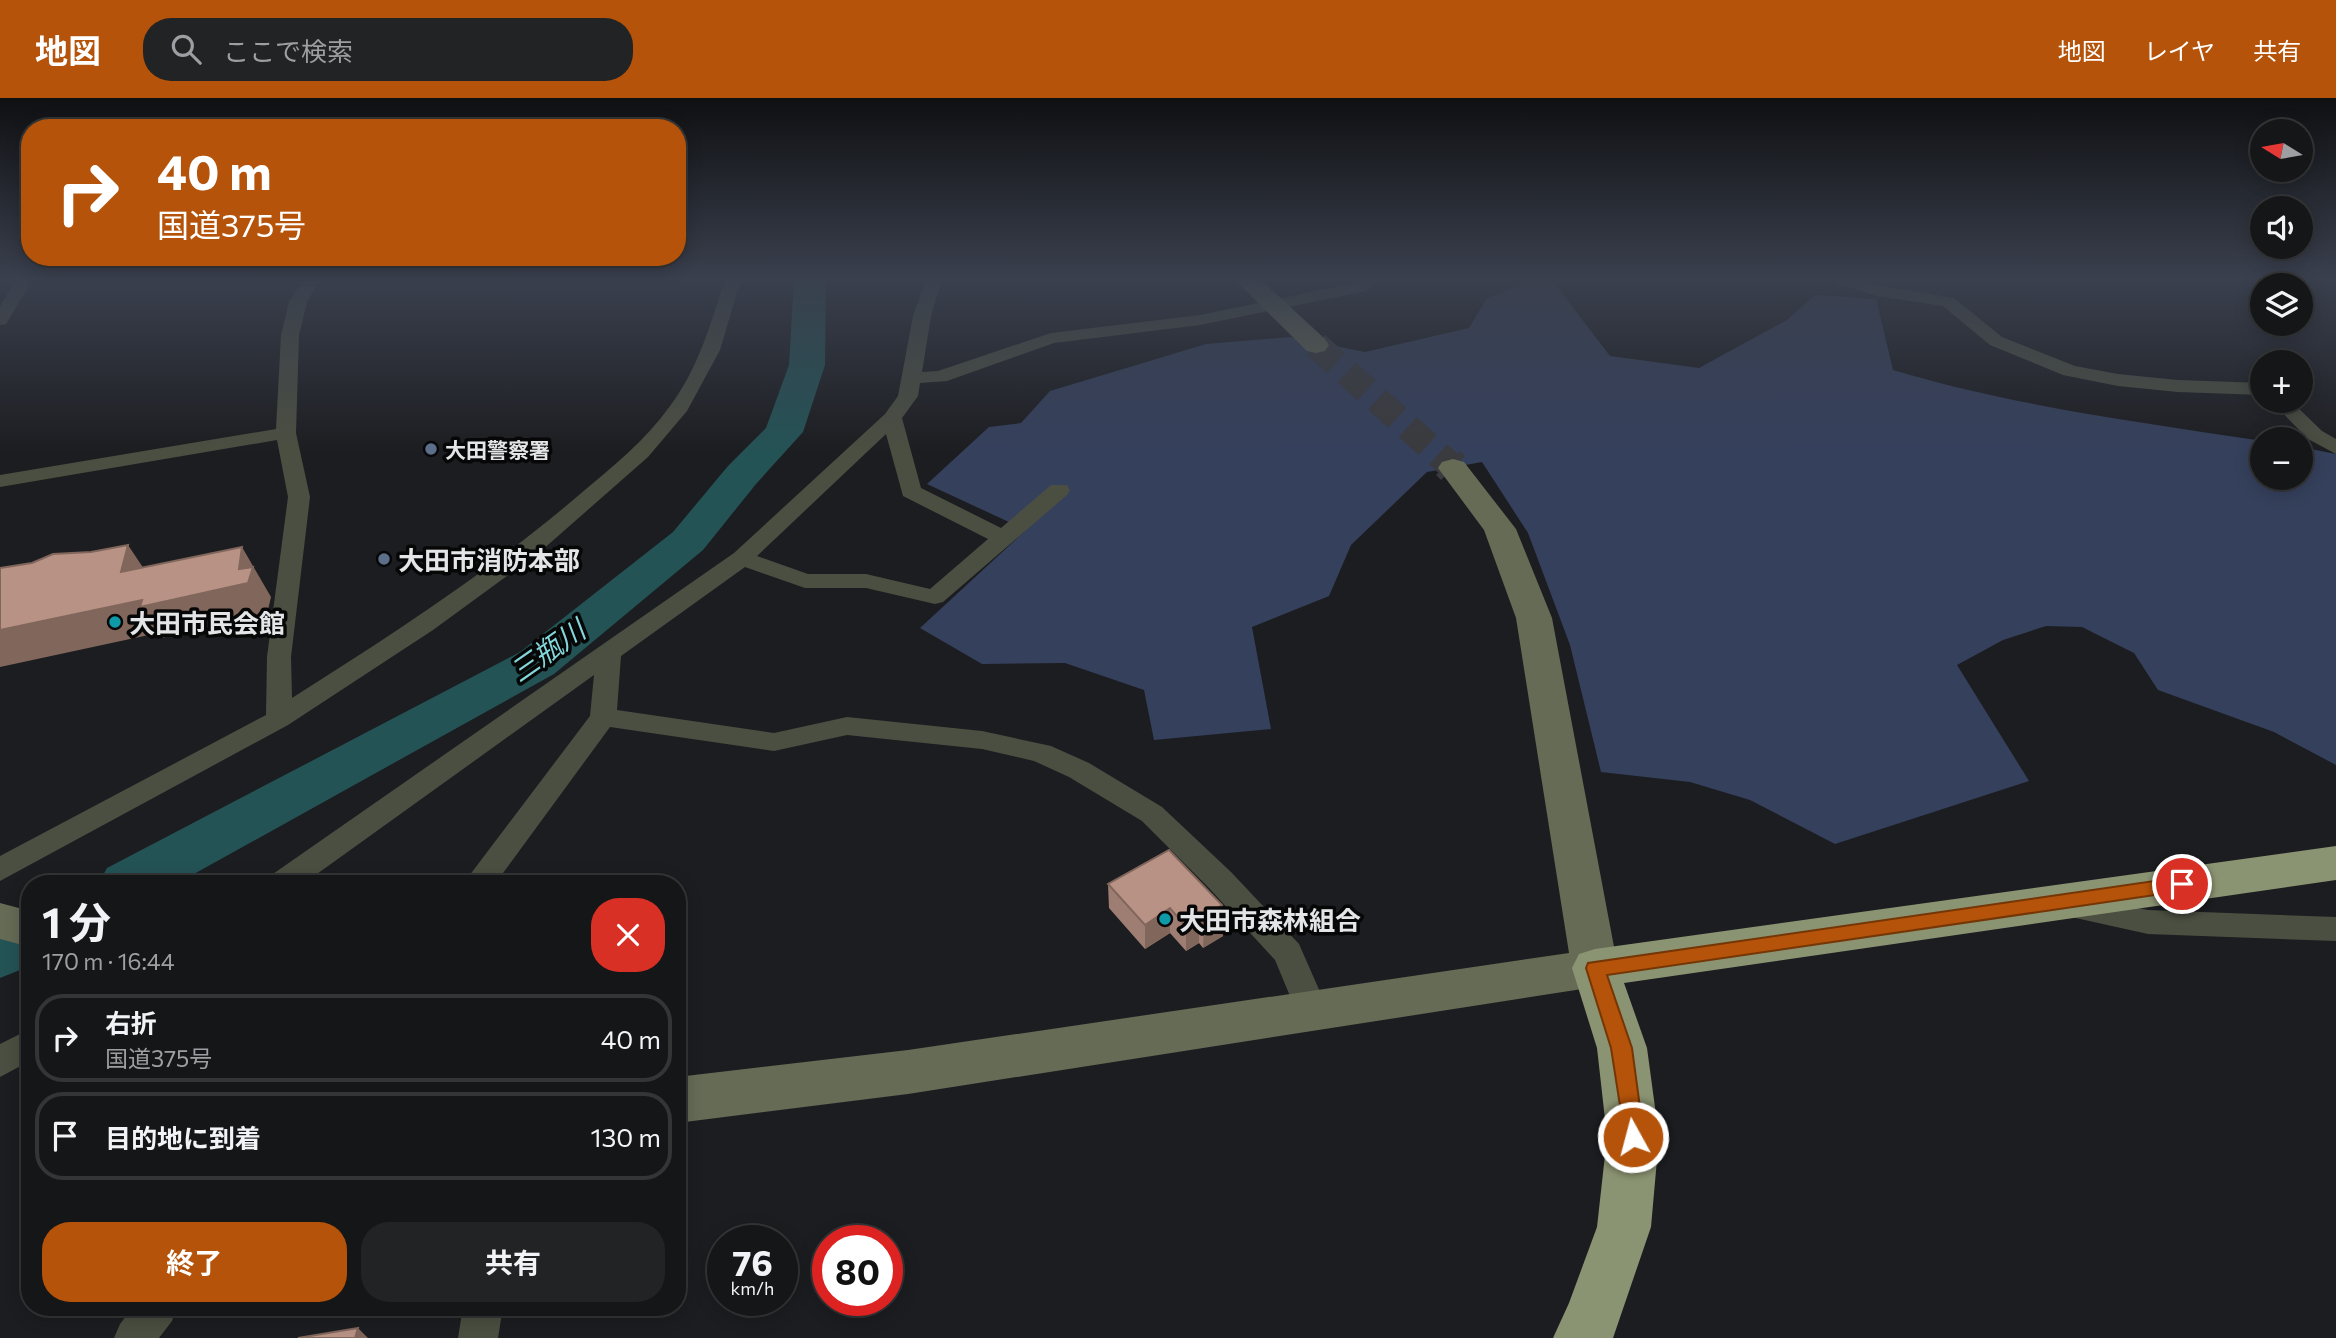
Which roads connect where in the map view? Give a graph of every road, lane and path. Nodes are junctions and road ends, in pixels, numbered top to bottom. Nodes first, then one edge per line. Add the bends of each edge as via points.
1 (290, 337) edge
2 (715, 337) edge
3 (918, 337) edge
4 (1060, 337) edge
5 (1308, 337) edge
6 (1991, 337) edge
7 (1316, 345) tunnel mouth
8 (910, 378) junction
9 (2250, 388) edge
10 (2292, 413) edge
11 (892, 418) junction
12 (286, 433) junction
13 (2336, 448) edge
14 (1453, 468) tunnel mouth
15 (0, 481) edge
16 (1059, 490) dead end
17 (1003, 538) junction
18 (742, 558) junction
19 (609, 650) junction
20 (603, 717) junction
21 (279, 719) junction
22 (2336, 863) edge
23 (0, 870) edge
24 (294, 875) edge
25 (485, 875) edge
26 (2054, 903) junction
27 (0, 920) edge
28 (21, 926) edge
29 (2336, 929) edge
30 (1595, 968) junction
31 (1312, 1010) junction
32 (21, 1049) edge
33 (0, 1062) edge
34 (686, 1099) edge
35 (151, 1316) edge
36 (482, 1316) edge
37 (134, 1338) edge
38 (478, 1338) edge
39 (1581, 1338) edge

1 - 12 street
2 - 21 street via 680,407 641,453 533,546 424,625
3 - 8 street
4 - 8 street via 940,377
5 - 7 street
6 - 9 street via 2070,371 2142,383
8 - 11 street via 908,396
10 - 13 street
11 - 17 street via 911,491
11 - 18 street
12 - 15 street
12 - 21 street via 299,497 279,657
14 - 30 street via 1500,529 1534,618
16 - 17 street
17 - 18 street via 935,597 866,581 805,581
18 - 19 street
19 - 20 street
19 - 24 street
20 - 25 street
20 - 31 street via 774,742 847,726 982,740 1041,752 1152,814 1288,953
21 - 23 street
22 - 26 highway
26 - 29 street via 2148,922
26 - 30 highway
27 - 28 street
30 - 31 street
30 - 39 highway via 1622,1048 1633,1137 1624,1227 1593,1317
31 - 34 street via 908,1072
32 - 33 street
35 - 37 street
36 - 38 street

